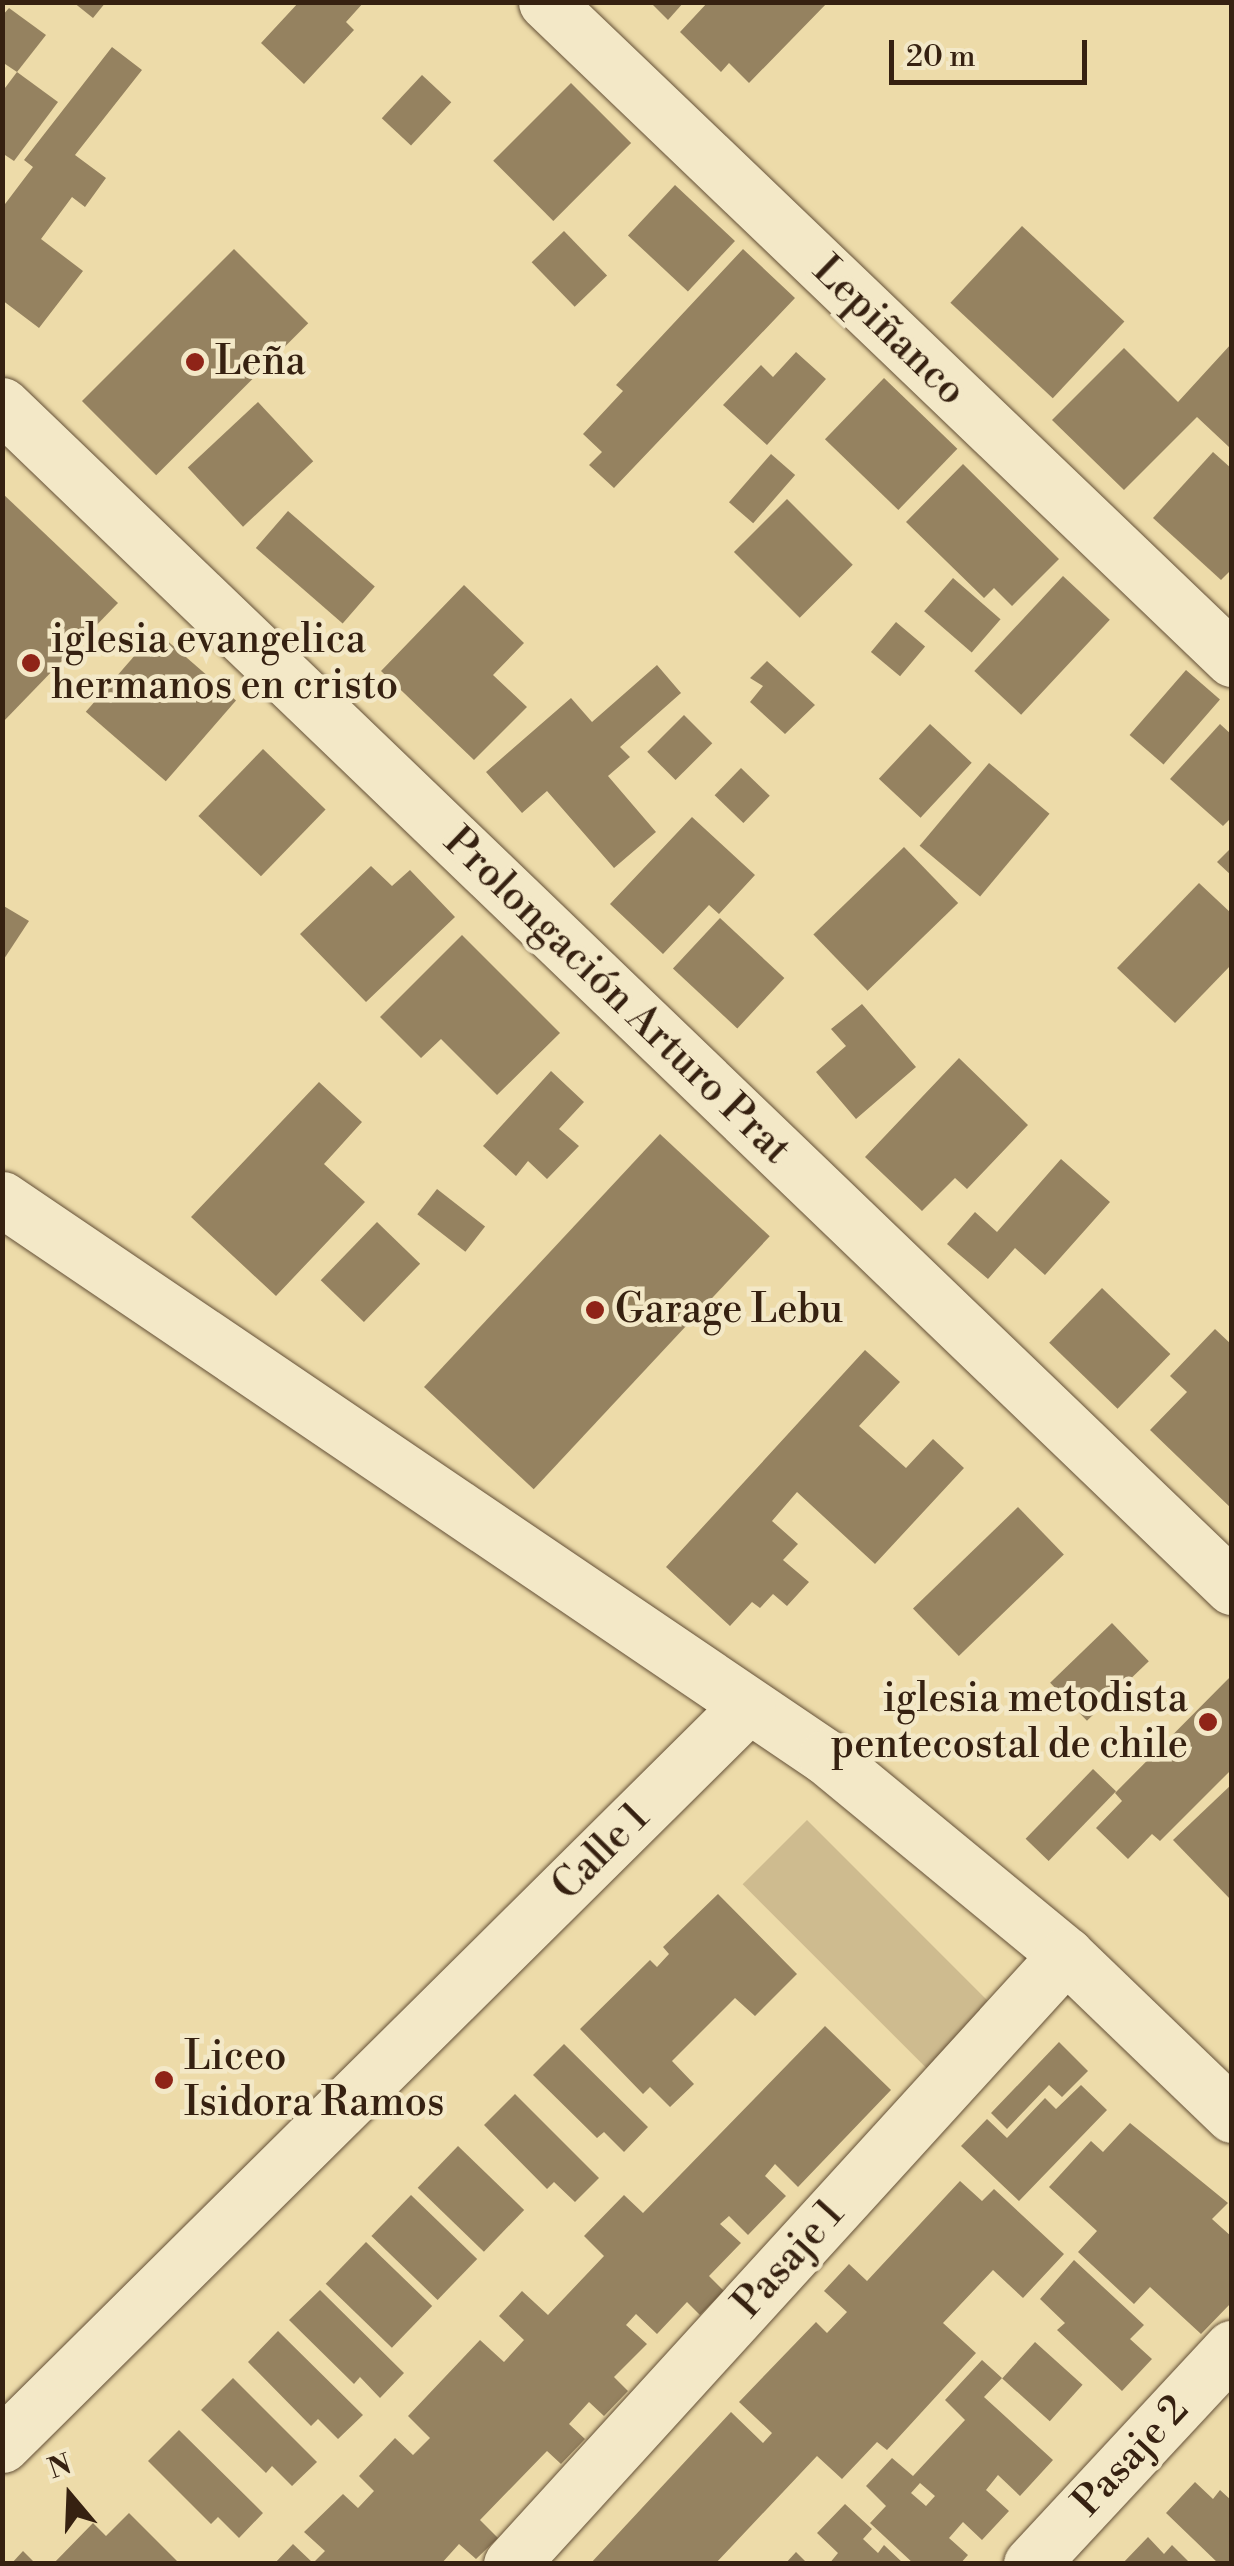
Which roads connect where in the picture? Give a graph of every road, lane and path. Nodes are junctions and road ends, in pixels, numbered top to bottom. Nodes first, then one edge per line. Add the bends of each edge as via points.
1 (546, 2) edge
2 (2, 405) edge
3 (1232, 659) edge
4 (2, 1199) edge
5 (1232, 1587) edge
6 (748, 1706) junction
7 (1066, 1956) junction
8 (1232, 2115) edge
9 (1232, 2348) edge
10 (2, 2445) edge
11 (511, 2564) edge
12 (1031, 2564) edge

1 - 3 street, Lepiñanco
2 - 5 street, Prolongación Arturo Prat
4 - 6 street
6 - 7 street via 826,1757
6 - 10 street, Calle 1
7 - 8 street
7 - 11 street, Pasaje 1
9 - 12 street, Pasaje 2

